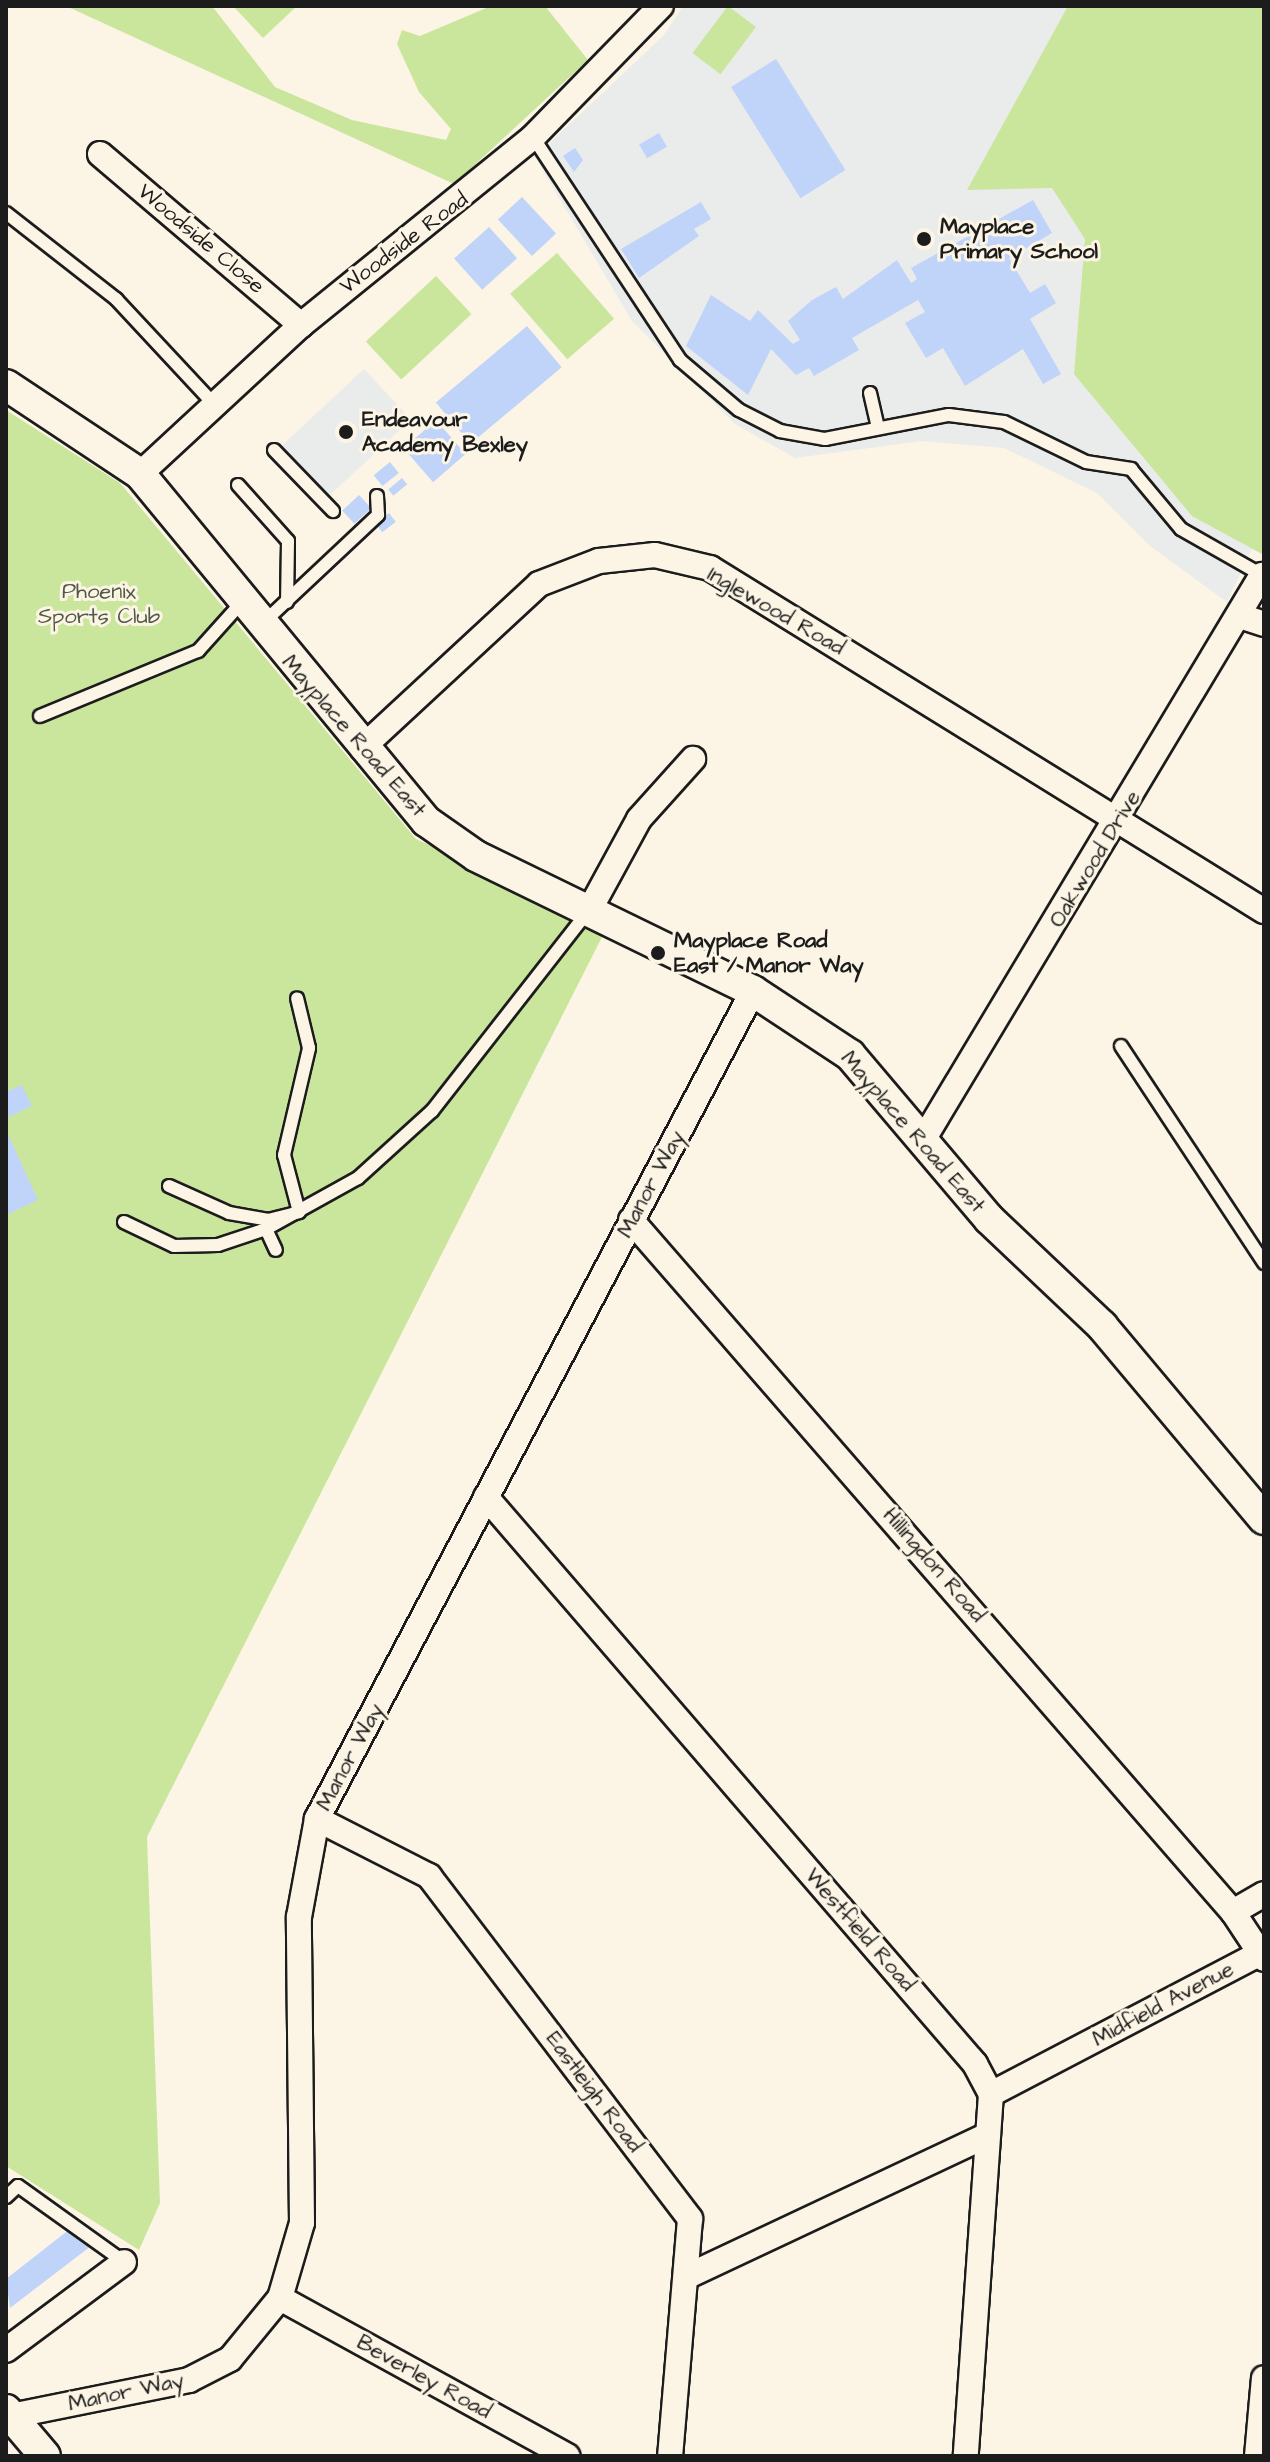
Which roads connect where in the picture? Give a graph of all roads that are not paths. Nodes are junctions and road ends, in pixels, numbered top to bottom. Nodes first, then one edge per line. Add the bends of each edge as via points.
1 (661, 6) edge
2 (533, 137) junction
3 (100, 154) dead end
4 (6, 213) edge
5 (301, 325) junction
6 (6, 385) edge
7 (870, 393) dead end
8 (214, 404) junction
9 (878, 428) junction
10 (274, 450) dead end
11 (140, 474) junction
12 (238, 485) dead end
13 (377, 496) dead end
14 (333, 511) dead end
15 (1262, 575) edge
16 (287, 602) junction
17 (251, 614) junction
18 (1240, 616) junction
19 (1264, 624) edge
20 (40, 716) dead end
21 (362, 748) junction
22 (693, 759) dead end
23 (1120, 818) junction
24 (590, 909) junction
25 (1264, 911) edge
26 (753, 991) junction
27 (297, 998) dead end
28 (1121, 1046) dead end
29 (923, 1140) junction
30 (169, 1186) dead end
31 (299, 1212) junction
32 (631, 1220) junction
33 (124, 1222) dead end
34 (266, 1229) junction
35 (276, 1250) dead end
36 (1264, 1263) edge
37 (486, 1497) junction
38 (1264, 1519) edge
39 (317, 1819) junction
40 (1264, 1894) edge
41 (1233, 1912) junction
42 (1262, 1956) edge
43 (991, 2094) junction
44 (988, 2135) junction
45 (6, 2197) edge
46 (124, 2262) joint
47 (690, 2275) junction
48 (280, 2298) junction
49 (6, 2350) edge
50 (1264, 2378) edge
51 (8, 2414) edge
52 (45, 2456) edge
53 (567, 2456) edge
54 (670, 2456) edge
55 (966, 2456) edge
56 (1257, 2456) edge

1 - 2 street, Woodside Road
2 - 5 street, Woodside Road
2 - 9 lane via 680,360 739,410 780,431 825,439
3 - 5 street, Woodside Close
4 - 8 lane via 116,299
5 - 8 street, Woodside Road
6 - 11 street, Mayplace Road East
7 - 9 lane
8 - 11 street, Woodside Road
9 - 15 lane via 949,415 1004,422 1086,462 1131,469 1181,529
10 - 14 lane
11 - 17 street, Mayplace Road East
12 - 16 lane via 288,541
13 - 16 lane via 378,515
15 - 18 street, Oakwood Drive
16 - 17 lane
17 - 20 lane via 198,651
17 - 21 street, Mayplace Road East
18 - 19 street
18 - 23 street, Oakwood Drive
21 - 23 street, Inglewood Road via 539,584 599,561 655,555 710,568
21 - 24 street, Mayplace Road East via 426,821 476,856
22 - 24 street via 639,819
23 - 25 street, Inglewood Road
23 - 29 street, Oakwood Drive
24 - 26 street, Mayplace Road East
24 - 31 lane via 432,1111 358,1178
26 - 29 street, Mayplace Road East via 850,1055
26 - 32 street, Manor Way
27 - 31 lane via 309,1048 284,1155
28 - 36 lane
29 - 38 street, Mayplace Road East via 989,1219 1102,1326
30 - 31 lane via 229,1213 268,1220
31 - 34 lane
32 - 37 street, Manor Way
32 - 41 street, Hillingdon Road
33 - 34 lane via 174,1246 218,1245
34 - 35 lane
37 - 39 street, Manor Way
37 - 43 street, Westfield Road via 975,2064
39 - 47 street, Eastleigh Road via 429,1876 690,2219
39 - 48 street, Manor Way via 299,1917 302,2223
40 - 41 street
41 - 42 street, Midfield Avenue
42 - 43 street, Midfield Avenue
43 - 44 street
44 - 47 street
44 - 55 street
45 - 46 lane via 18,2186
46 - 49 street
47 - 54 street, Eastleigh Road
48 - 51 street, Manor Way via 230,2359 189,2380
48 - 53 street, Beverley Road
50 - 56 street
51 - 52 street

